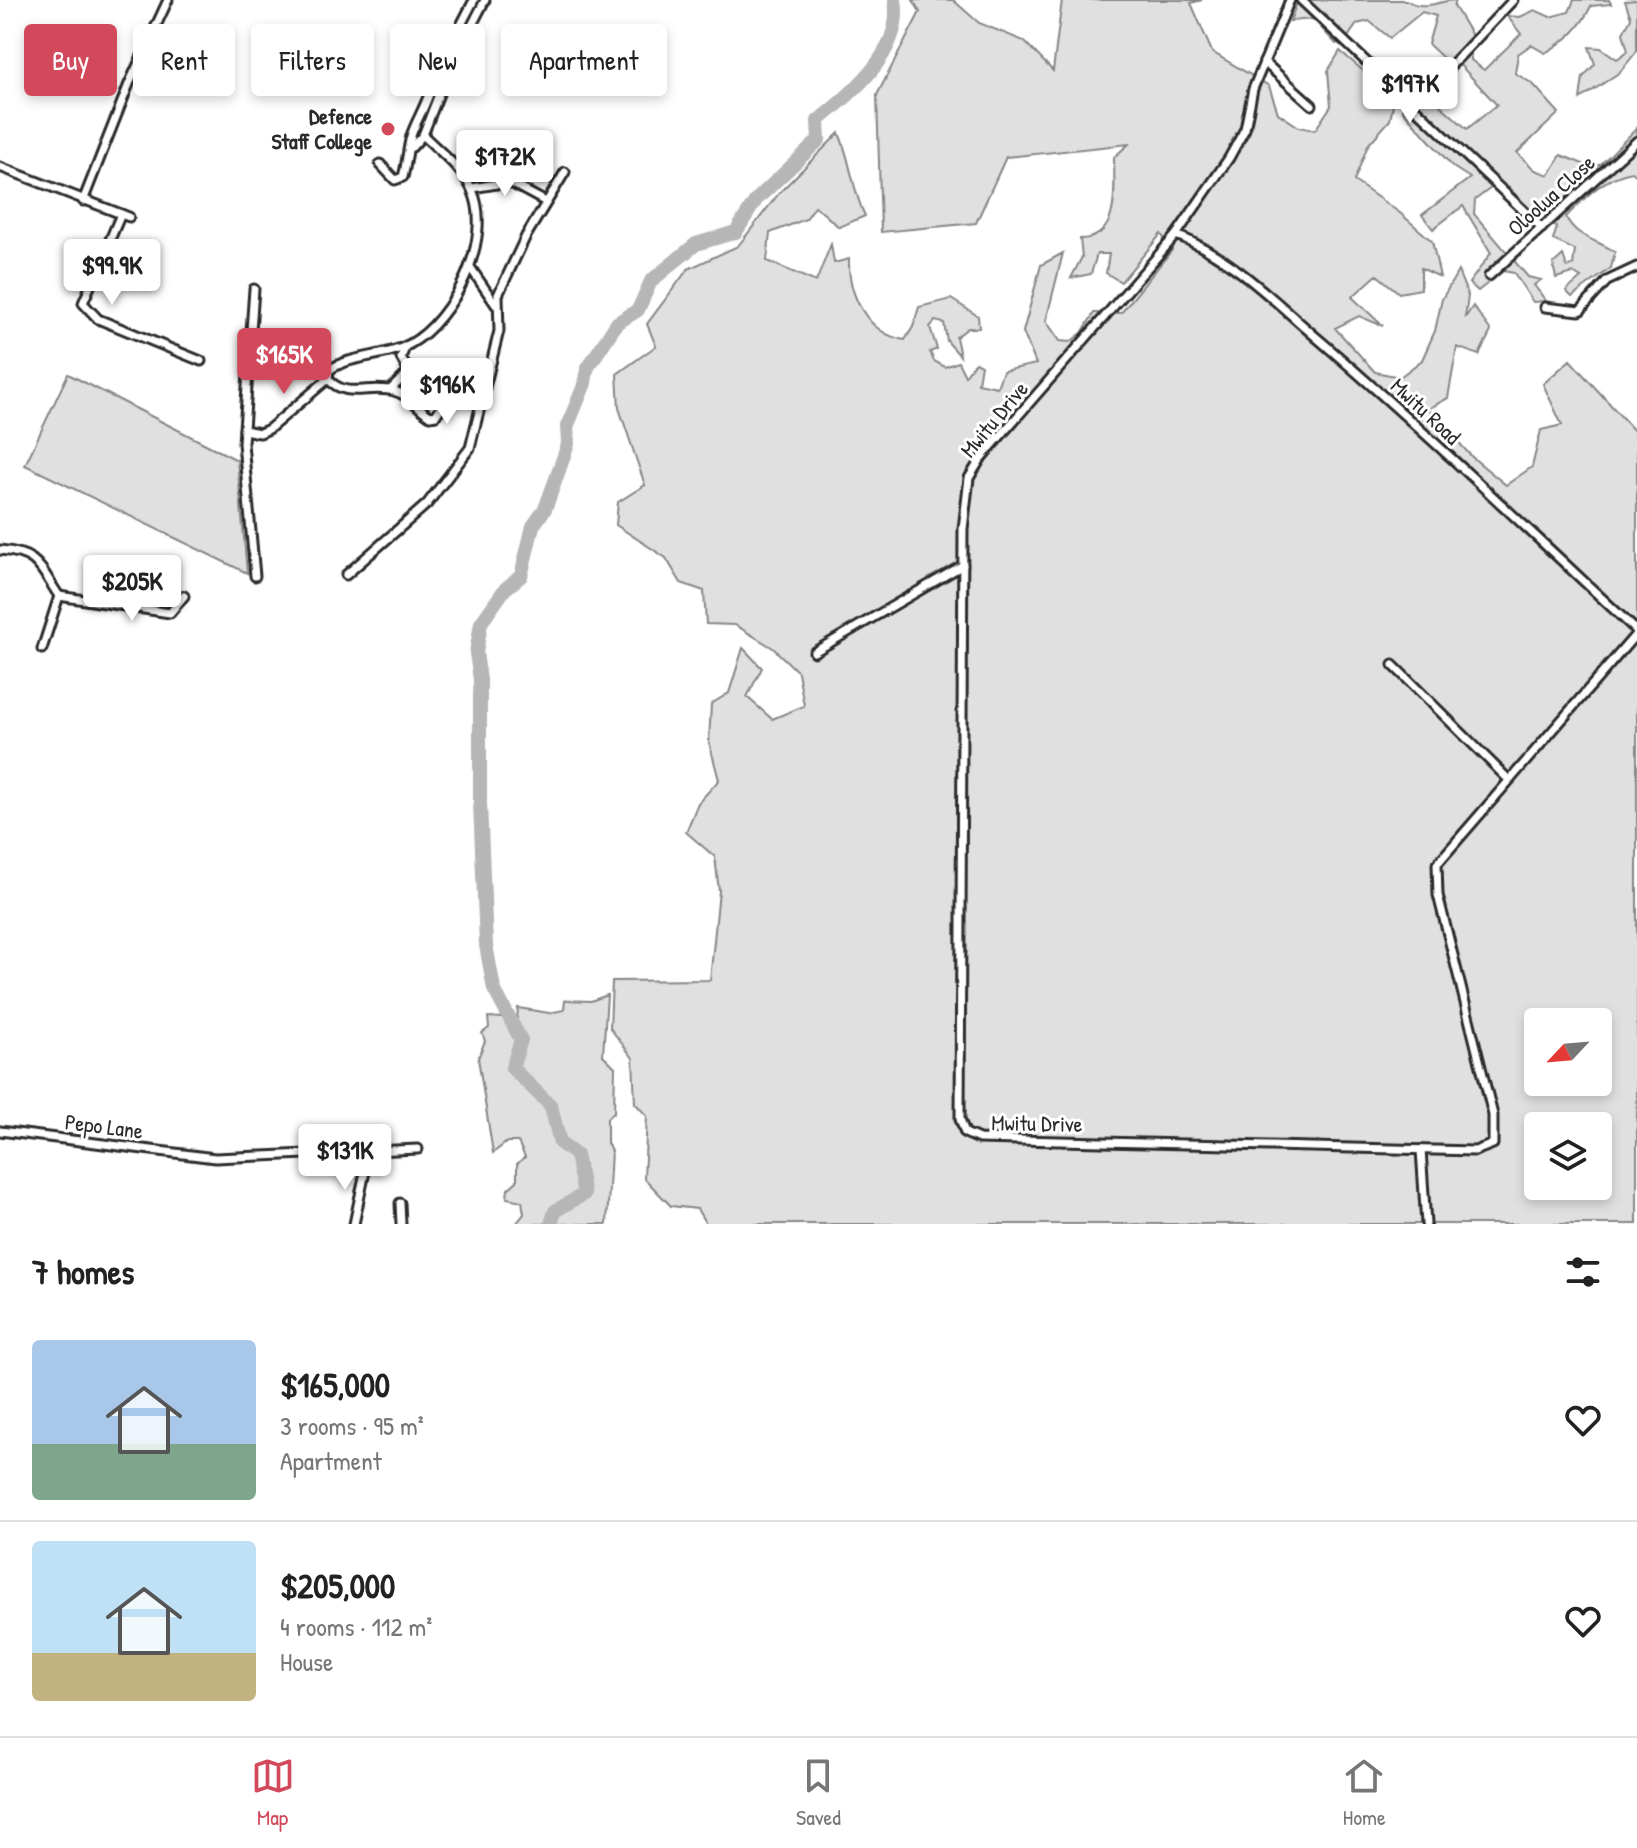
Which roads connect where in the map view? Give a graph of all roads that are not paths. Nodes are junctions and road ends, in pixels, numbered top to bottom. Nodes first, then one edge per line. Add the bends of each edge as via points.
1 (168, 0) edge
2 (474, 0) edge
3 (485, 0) edge
4 (1290, 0) edge
5 (1301, 0) edge
6 (1513, 0) edge
7 (462, 24) edge
8 (473, 24) edge
9 (1264, 62) junction
10 (1443, 74) dead end
11 (429, 96) edge
12 (438, 96) edge
13 (1312, 105) dead end
14 (423, 135) junction
15 (1637, 141) edge
16 (412, 147) junction
17 (380, 164) dead end
18 (0, 167) edge
19 (565, 172) dead end
20 (472, 188) junction
21 (83, 201) junction
22 (546, 202) junction
23 (1542, 228) junction
24 (1176, 235) junction
25 (470, 267) junction
26 (1637, 267) edge
27 (1489, 276) dead end
28 (254, 289) dead end
29 (496, 305) junction
30 (1545, 307) dead end
31 (405, 347) junction
32 (201, 361) dead end
33 (409, 372) junction
34 (328, 379) junction
35 (426, 386) junction
36 (390, 390) junction
37 (414, 400) junction
38 (244, 430) junction
39 (0, 550) edge
40 (963, 565) junction
41 (346, 575) dead end
42 (255, 576) dead end
43 (59, 596) junction
44 (184, 596) dead end
45 (1637, 632) edge
46 (42, 649) dead end
47 (814, 652) dead end
48 (1393, 665) dead end
49 (1509, 780) junction
50 (0, 1131) edge
51 (418, 1149) dead end
52 (1421, 1150) junction
53 (366, 1167) dead end
54 (400, 1203) dead end
55 (354, 1224) edge
56 (401, 1224) edge
57 (1426, 1224) edge

1 - 21 street
2 - 7 street
3 - 8 street
4 - 9 street
5 - 23 street
6 - 10 street
9 - 13 street
9 - 24 street via 1240,141
11 - 16 street via 410,138
12 - 14 street
14 - 16 street
14 - 20 street
15 - 23 street, Oloolua Close
16 - 17 street via 403,177 395,180
18 - 21 street
19 - 22 street
20 - 22 street via 509,182
20 - 25 street via 480,235
21 - 32 street via 125,216 85,291 86,310
22 - 29 street
23 - 27 street, Oloolua Close
24 - 40 street, Mwitu Drive via 982,457 969,478
24 - 45 street, Mwitu Road via 1245,276 1371,384
25 - 29 street
25 - 31 street via 438,317
26 - 30 street via 1607,281 1580,311
28 - 38 street
29 - 41 street via 498,340 470,448 427,504
31 - 33 street via 401,358
31 - 34 street via 341,363 329,370
33 - 35 street
33 - 36 street
34 - 36 street via 343,391
34 - 38 street via 269,429
35 - 37 street
35 - 37 street via 444,403 436,415 430,416
36 - 37 street
38 - 42 street
39 - 43 street via 34,558
40 - 47 street
40 - 52 street, Mwitu Drive via 960,1119 965,1133 979,1139
43 - 44 street via 170,613
43 - 46 street
45 - 49 street, Mwitu Drive
48 - 49 street
49 - 52 street, Mwitu Drive via 1444,853 1435,878 1493,1115 1493,1144 1475,1151
50 - 51 street, Pepo Lane via 204,1157
52 - 57 street
53 - 55 street
54 - 56 street

